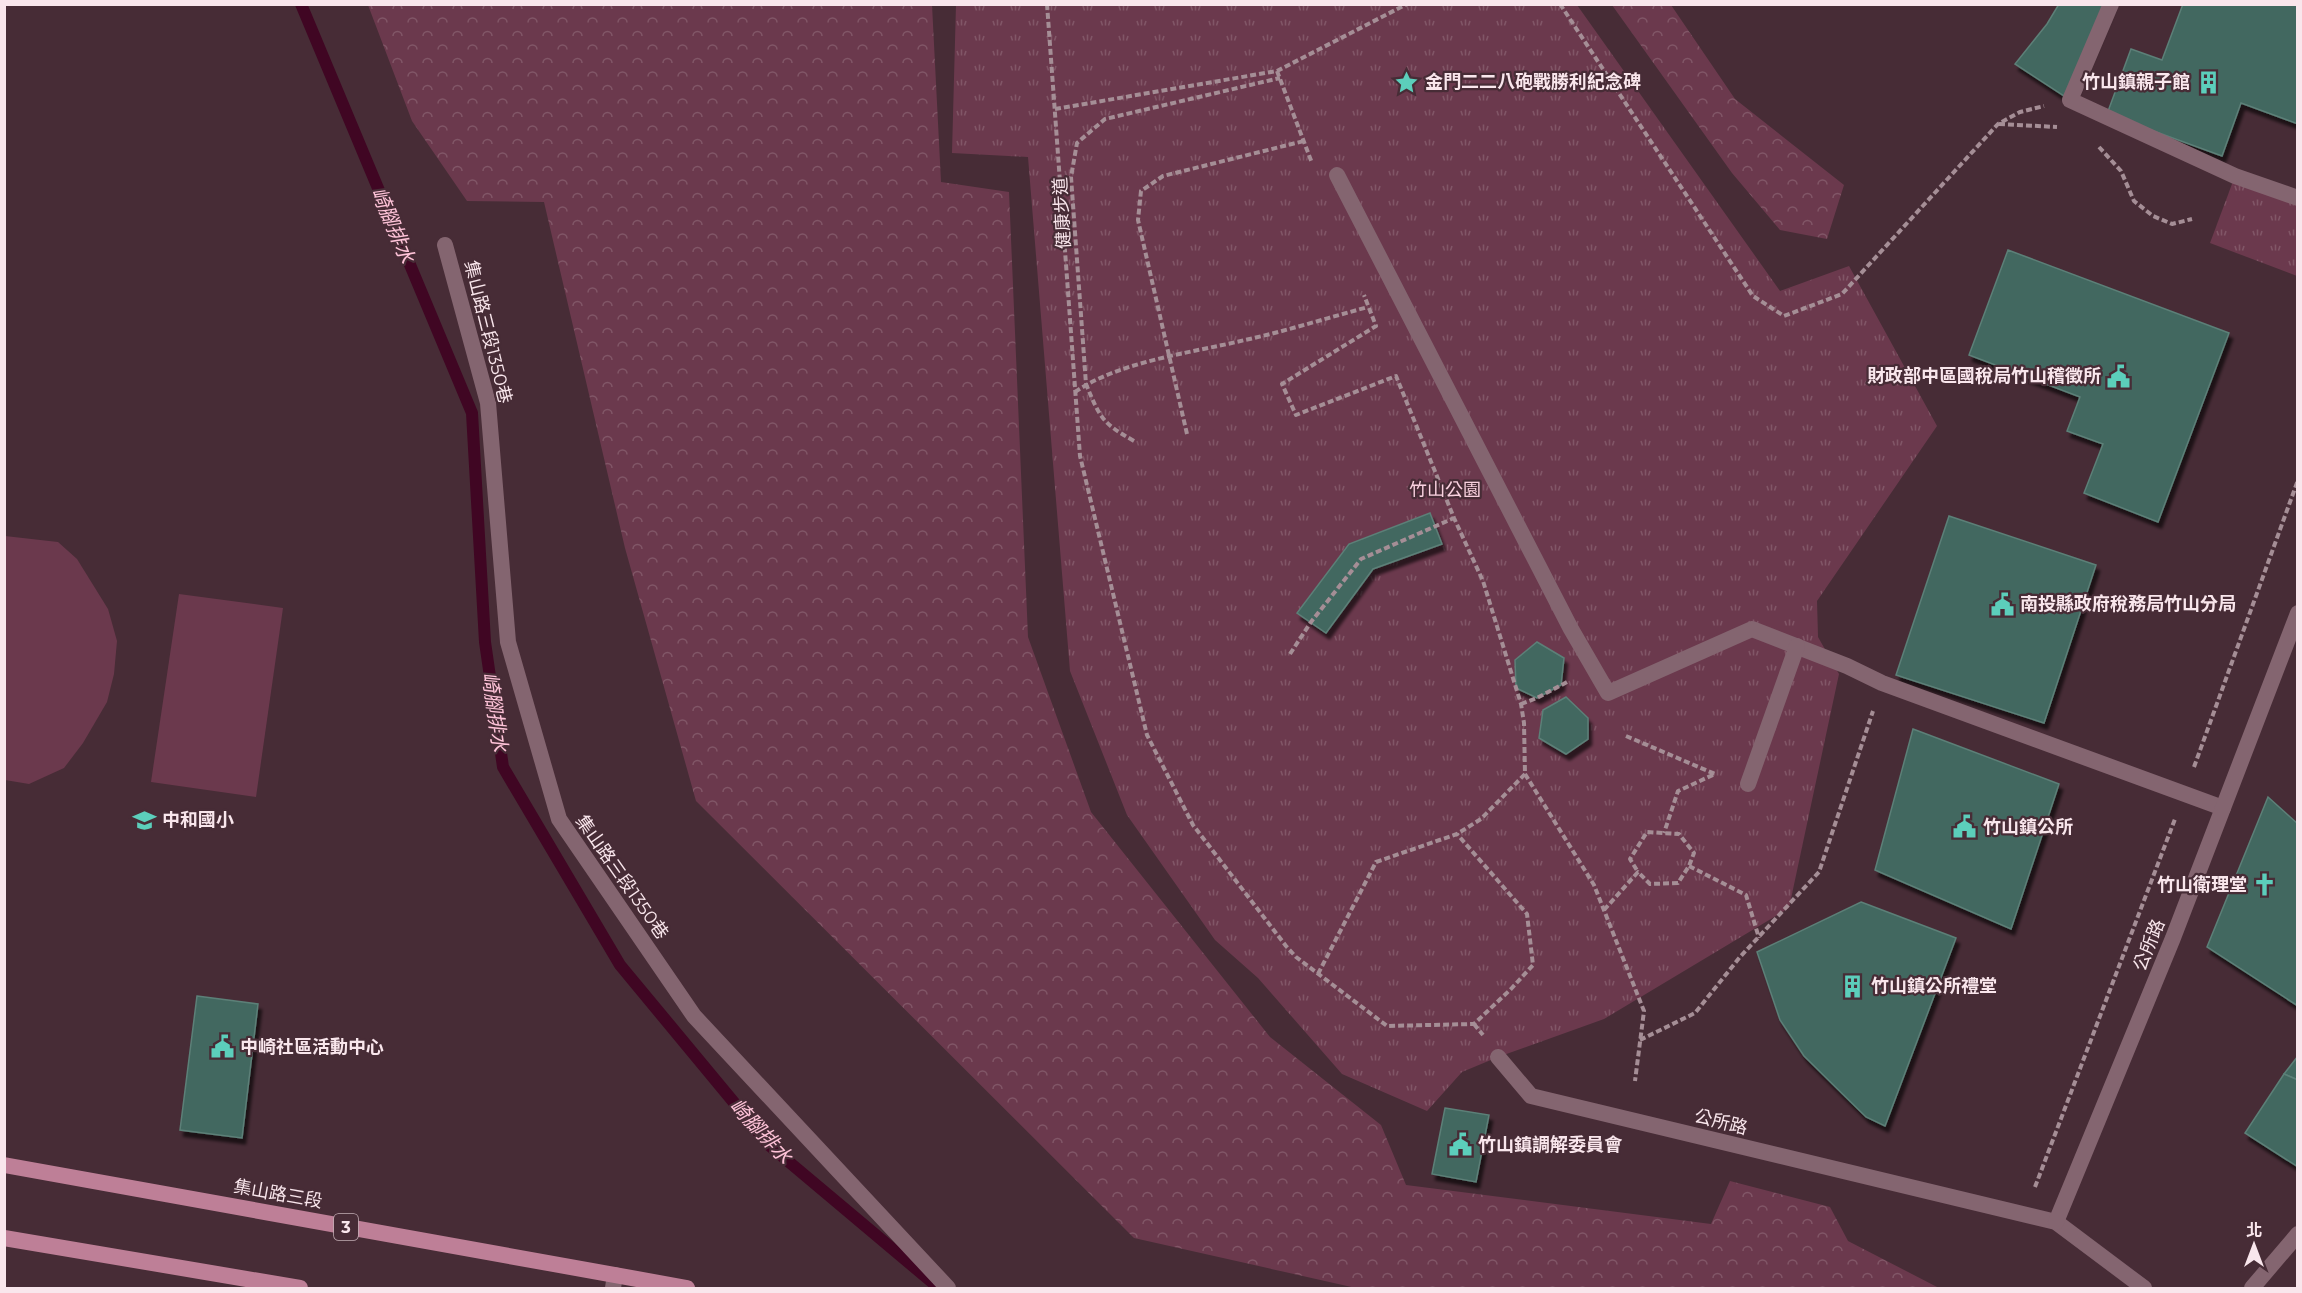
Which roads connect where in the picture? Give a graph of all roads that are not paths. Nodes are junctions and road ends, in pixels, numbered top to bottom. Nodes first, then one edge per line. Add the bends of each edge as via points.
1 (2111, 4) edge
2 (1337, 175) dead end
3 (2298, 198) edge
4 (445, 245) dead end
5 (2298, 613) edge
6 (1797, 646) junction
7 (1748, 783) dead end
8 (2223, 808) junction
9 (1498, 1057) dead end
10 (4, 1165) edge
11 (2056, 1222) junction
12 (2298, 1234) edge
13 (4, 1238) edge
14 (614, 1282) edge
15 (300, 1288) edge
16 (687, 1288) edge
17 (948, 1288) edge
18 (2144, 1288) edge
19 (2252, 1288) edge

1 - 3 street via 2070,100 2235,176
2 - 6 street via 1571,629 1608,693 1752,629
4 - 17 street, 集山路三段1350巷 via 488,403 508,642 559,819 694,1016
5 - 8 street, 公所路
6 - 7 street
6 - 8 street via 1882,683
8 - 11 street, 公所路 via 2174,938
9 - 11 street, 公所路 via 1531,1096
10 - 14 main road, 集山路三段 / 3
11 - 18 street, 公所路
12 - 19 street
13 - 15 main road
14 - 16 main road, 集山路三段 / 3

